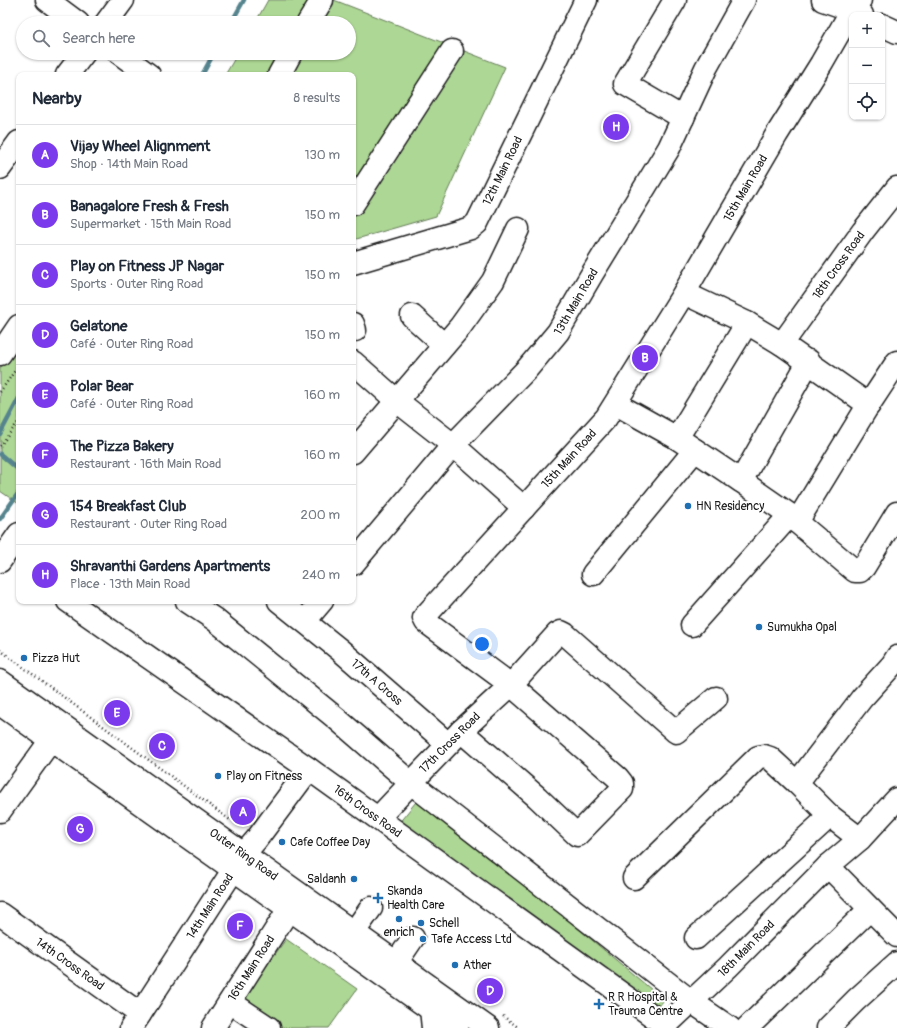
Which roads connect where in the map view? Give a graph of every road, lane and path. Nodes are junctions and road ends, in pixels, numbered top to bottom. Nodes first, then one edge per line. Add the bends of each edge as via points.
1 (47, 0) edge
2 (123, 0) edge
3 (322, 0) edge
4 (586, 0) edge
5 (675, 0) edge
6 (744, 0) edge
7 (823, 0) edge
8 (858, 8) edge
9 (69, 16) edge
10 (111, 16) edge
11 (312, 16) edge
12 (885, 26) edge
13 (897, 32) edge
14 (452, 51) dead end
15 (79, 60) edge
16 (129, 60) edge
17 (287, 60) edge
18 (70, 72) edge
19 (146, 72) edge
20 (280, 72) edge
21 (683, 118) junction
22 (16, 146) edge
23 (0, 168) edge
24 (897, 188) edge
25 (356, 199) edge
26 (518, 229) dead end
27 (356, 263) edge
28 (684, 293) junction
29 (412, 316) dead end
30 (747, 323) junction
31 (16, 330) edge
32 (782, 344) junction
33 (444, 345) junction
34 (0, 354) edge
35 (809, 361) junction
36 (897, 362) edge
37 (356, 365) edge
38 (16, 369) edge
39 (0, 392) edge
40 (397, 401) junction
41 (616, 404) junction
42 (869, 405) junction
43 (16, 425) edge
44 (677, 438) junction
45 (453, 445) junction
46 (0, 446) edge
47 (356, 449) edge
48 (695, 450) junction
49 (741, 481) junction
50 (524, 508) junction
51 (897, 513) edge
52 (794, 519) junction
53 (16, 541) edge
54 (357, 551) edge
55 (8, 561) edge
56 (593, 574) dead end
57 (72, 604) edge
58 (192, 604) edge
59 (283, 604) edge
60 (319, 604) edge
61 (305, 621) junction
62 (692, 625) dead end
63 (0, 650) edge
64 (897, 657) edge
65 (0, 681) edge
66 (511, 685) junction
67 (716, 698) dead end
68 (1, 708) edge
69 (455, 737) junction
70 (51, 740) junction
71 (309, 769) junction
72 (411, 783) junction
73 (797, 783) junction
74 (897, 799) edge
75 (0, 811) edge
76 (830, 816) junction
77 (378, 818) junction
78 (235, 824) dead end
79 (577, 835) joint
80 (860, 839) junction
81 (238, 862) junction
82 (828, 866) junction
83 (634, 878) dead end
84 (371, 908) dead end
85 (289, 909) junction
86 (870, 909) junction
87 (0, 914) edge
88 (354, 932) junction
89 (897, 936) edge
90 (413, 938) dead end
91 (696, 938) dead end
92 (396, 962) junction
93 (897, 963) edge
94 (230, 1002) junction
95 (692, 1002) junction
96 (432, 1019) edge
97 (136, 1021) edge
98 (664, 1027) edge
99 (213, 1028) edge
100 (269, 1028) edge
101 (457, 1028) edge
102 (488, 1028) edge
103 (730, 1028) edge
104 (746, 1028) edge
105 (828, 1028) edge

1 - 9 main road
2 - 10 main road
3 - 11 main road
4 - 27 main road, 12th Main Road via 477,224
5 - 21 main road via 625,84
6 - 21 main road, 13th Main Road via 706,68
7 - 8 main road
8 - 28 main road, 15th Main Road via 777,134
12 - 13 main road
14 - 25 main road
15 - 18 main road
16 - 19 main road
17 - 20 main road
21 - 45 main road, 13th Main Road via 669,148 558,332 527,369
22 - 23 main road
24 - 32 main road, 18th Cross Road
26 - 33 main road via 493,281
28 - 30 main road
28 - 41 main road, 15th Main Road
29 - 33 main road
30 - 32 main road
30 - 44 main road
31 - 34 main road
32 - 35 main road
33 - 40 main road
35 - 42 main road
35 - 49 main road
36 - 42 main road
37 - 40 main road
38 - 39 path
40 - 45 main road
40 - 47 main road
41 - 44 main road
41 - 50 main road, 15th Main Road
42 - 52 main road
43 - 46 path
44 - 48 main road
45 - 50 main road
45 - 54 main road, 13th Main Road
48 - 49 main road
48 - 56 main road
49 - 52 main road
50 - 66 main road, 15th Main Road via 424,618
51 - 52 main road via 860,571 855,571
52 - 62 main road
53 - 55 main road
57 - 71 main road, 16th Cross Road
58 - 72 main road via 214,619 337,719
59 - 61 main road, 17th A Cross
60 - 61 main road
61 - 69 main road, 17th A Cross
63 - 78 path
64 - 73 main road
65 - 81 main road, Outer Ring Road
66 - 67 main road, 17th Cross Road via 561,632 676,732
66 - 69 main road, 17th Cross Road
66 - 79 main road, 15th Main Road via 622,783 622,789
68 - 70 main road, Outer Ring Road
69 - 72 main road, 17th Cross Road
69 - 79 main road, 17th A Cross via 537,797
70 - 75 main road
70 - 81 main road, Outer Ring Road
71 - 77 main road, 16th Cross Road
71 - 81 main road, 14th Main Road
72 - 77 main road
72 - 95 main road, 17th Cross Road
73 - 76 main road
73 - 83 main road via 770,758 758,758
74 - 80 main road, 18th Main Road
76 - 80 main road
76 - 91 main road
77 - 98 main road, 16th Cross Road
80 - 82 main road, 18th Main Road
81 - 85 main road, Outer Ring Road
81 - 88 main road, Outer Ring Road
81 - 97 main road, 14th Main Road
82 - 86 main road
82 - 95 main road, 18th Main Road
84 - 88 main road
85 - 94 main road, 16th Main Road
85 - 96 main road, Outer Ring Road
86 - 89 main road
86 - 104 main road
87 - 97 main road, 14th Cross Road
88 - 92 main road, Outer Ring Road
90 - 92 main road
92 - 102 main road, Outer Ring Road
93 - 105 main road
94 - 99 main road, 16th Main Road
94 - 100 main road
95 - 98 main road, 18th Main Road
95 - 103 main road, 17th Cross Road
96 - 101 main road, Outer Ring Road

